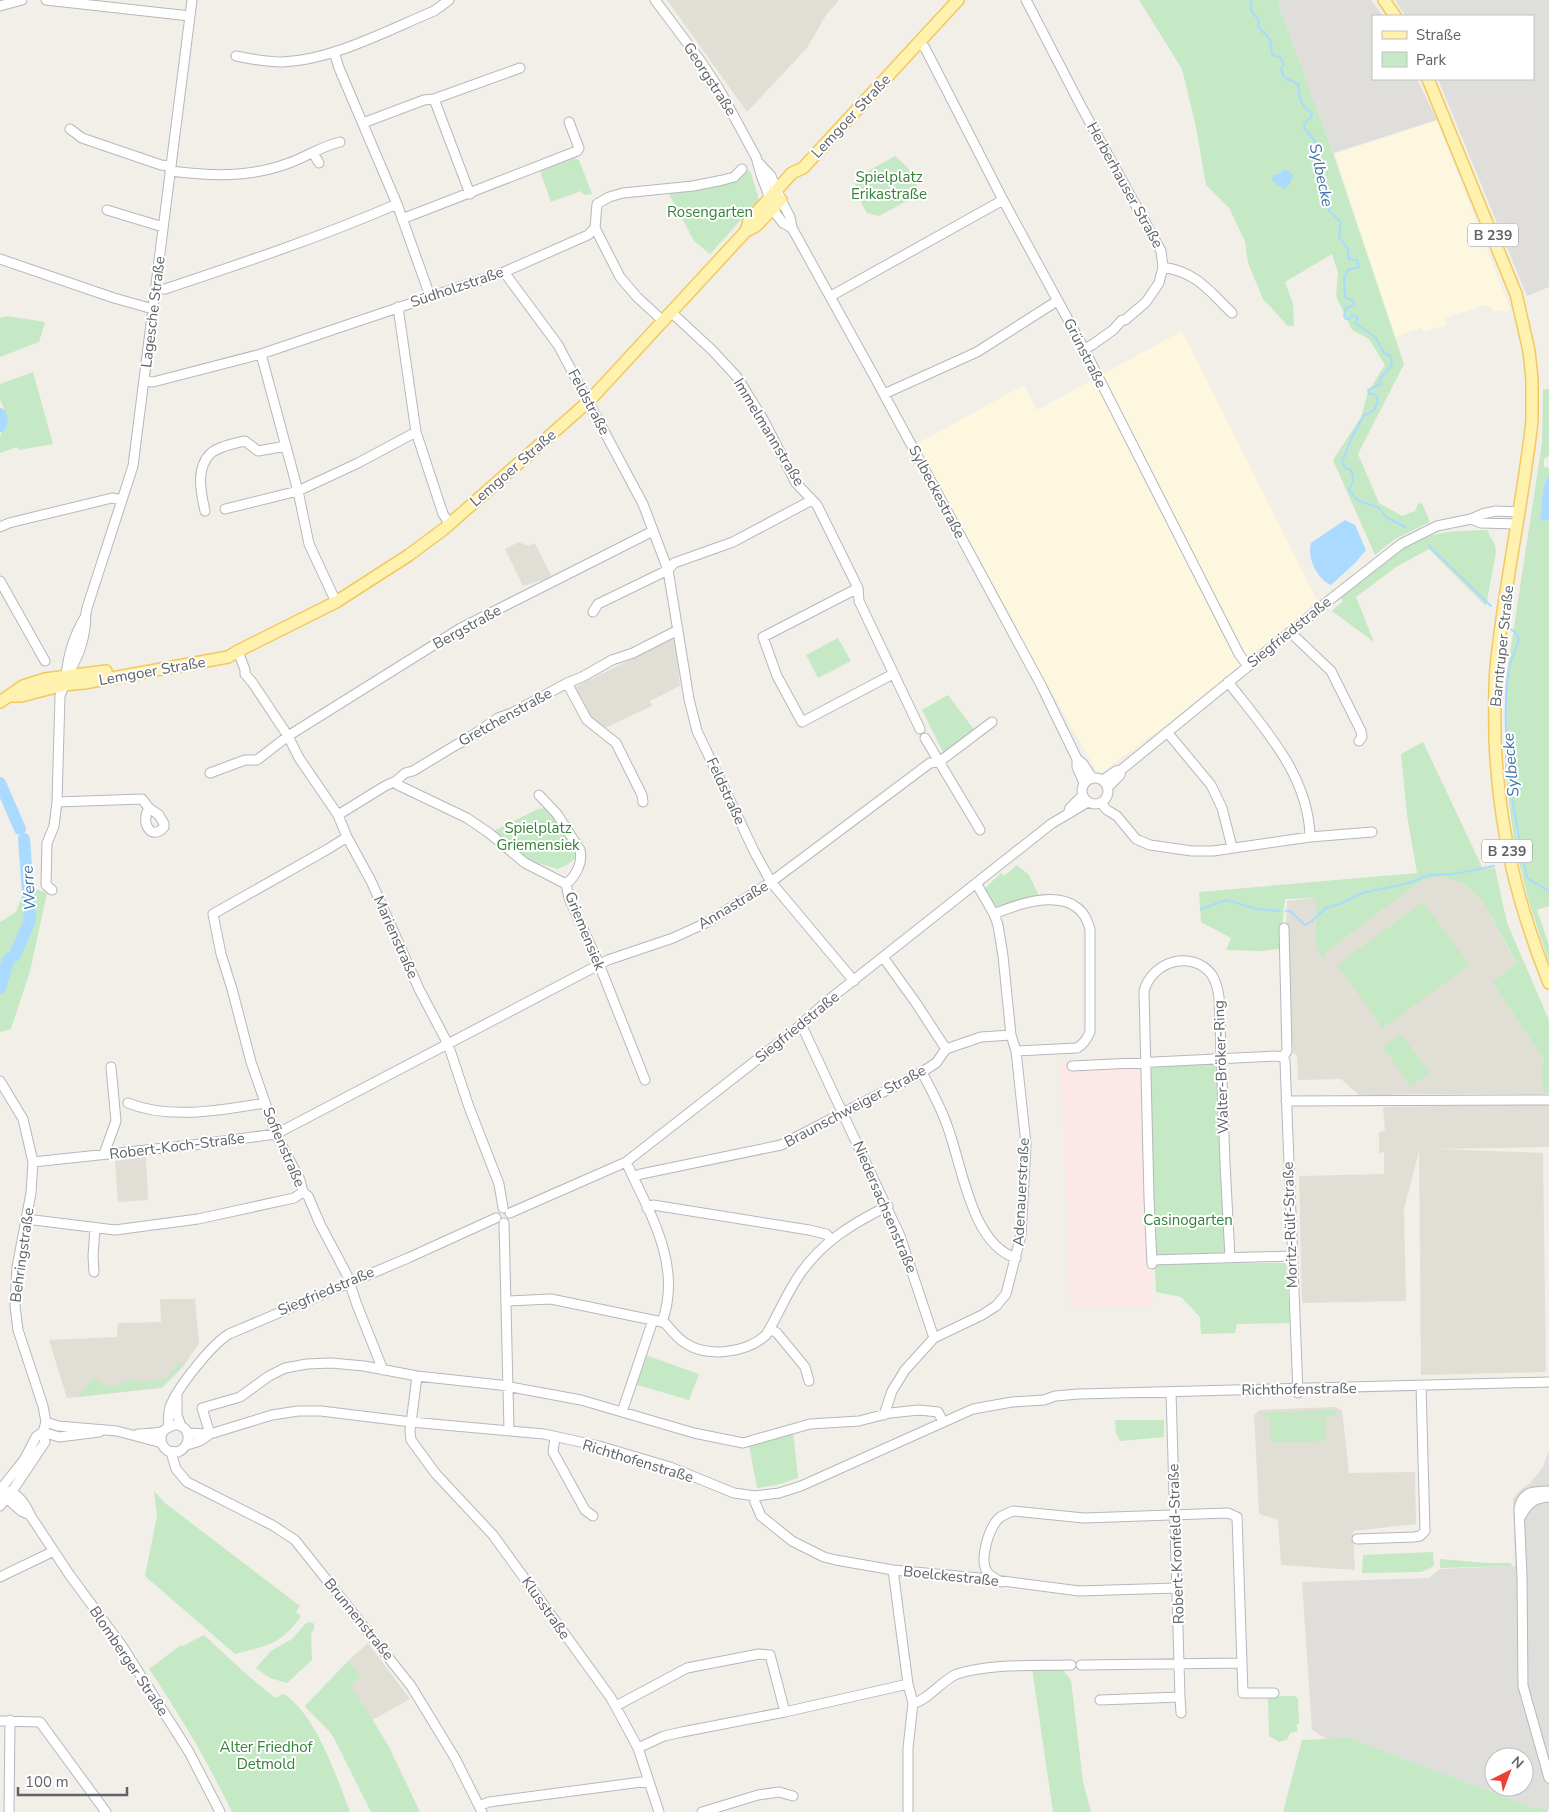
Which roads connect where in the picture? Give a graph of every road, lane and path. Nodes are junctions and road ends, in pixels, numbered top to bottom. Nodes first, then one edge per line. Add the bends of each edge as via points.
1 (22, 0) edge
2 (46, 0) edge
3 (192, 0) edge
4 (448, 0) edge
5 (654, 0) edge
6 (958, 0) edge
7 (1026, 0) edge
8 (1384, 0) edge
9 (0, 6) edge
10 (1394, 15) edge
11 (190, 16) junction
12 (919, 42) junction
13 (334, 52) junction
14 (236, 56) dead end
15 (520, 68) dead end
16 (1428, 80) edge
17 (434, 99) junction
18 (569, 122) dead end
19 (364, 123) junction
20 (70, 129) dead end
21 (340, 142) dead end
22 (313, 153) junction
23 (319, 163) dead end
24 (170, 168) junction
25 (742, 169) dead end
26 (470, 194) junction
27 (775, 199) junction
28 (1003, 200) junction
29 (397, 204) junction
30 (107, 210) dead end
31 (402, 218) junction
32 (163, 227) junction
33 (596, 228) junction
34 (0, 259) edge
35 (1163, 267) junction
36 (504, 272) junction
37 (156, 289) junction
38 (430, 296) junction
39 (831, 296) junction
40 (1057, 300) junction
41 (398, 307) junction
42 (153, 309) junction
43 (672, 312) junction
44 (1232, 314) dead end
45 (663, 321) junction
46 (1084, 349) junction
47 (261, 354) junction
48 (144, 381) junction
49 (884, 394) junction
50 (589, 402) junction
51 (416, 432) junction
52 (286, 446) junction
53 (298, 490) junction
54 (122, 500) junction
55 (812, 500) junction
56 (225, 509) dead end
57 (205, 511) dead end
58 (1519, 512) junction
59 (1471, 519) junction
60 (450, 524) junction
61 (1518, 524) junction
62 (0, 527) edge
63 (653, 531) junction
64 (668, 570) junction
65 (0, 581) edge
66 (858, 588) junction
67 (336, 602) junction
68 (593, 612) dead end
69 (678, 630) junction
70 (1290, 632) junction
71 (238, 650) junction
72 (45, 661) dead end
73 (1248, 666) junction
74 (893, 674) junction
75 (65, 681) junction
76 (1228, 682) junction
77 (567, 683) junction
78 (0, 702) edge
79 (992, 722) dead end
80 (920, 729) dead end
81 (1167, 732) junction
82 (288, 736) junction
83 (925, 738) dead end
84 (1360, 741) dead end
85 (939, 762) junction
86 (210, 773) dead end
87 (1088, 780) junction
88 (396, 781) junction
89 (1106, 783) junction
90 (539, 795) dead end
91 (1086, 799) junction
92 (1104, 800) junction
93 (57, 802) junction
94 (643, 802) dead end
95 (149, 808) dead end
96 (338, 815) junction
97 (980, 830) dead end
98 (1372, 832) dead end
99 (347, 837) junction
100 (1310, 837) junction
101 (1232, 848) junction
102 (770, 882) junction
103 (976, 883) junction
104 (566, 884) junction
105 (52, 890) dead end
106 (994, 914) junction
107 (1284, 928) dead end
108 (883, 957) junction
109 (599, 964) junction
110 (854, 981) junction
111 (1549, 983) edge
112 (801, 1024) junction
113 (1011, 1035) junction
114 (448, 1044) junction
115 (946, 1049) junction
116 (1016, 1051) junction
117 (1283, 1057) junction
118 (1222, 1059) junction
119 (1146, 1062) junction
120 (1072, 1066) dead end
121 (111, 1067) dead end
122 (922, 1072) junction
123 (0, 1080) edge
124 (645, 1080) dead end
125 (1549, 1100) edge
126 (1286, 1101) junction
127 (128, 1103) dead end
128 (265, 1103) junction
129 (844, 1112) junction
130 (276, 1134) junction
131 (104, 1154) junction
132 (33, 1162) junction
133 (626, 1162) junction
134 (633, 1177) junction
135 (303, 1192) junction
136 (888, 1206) junction
137 (647, 1208) junction
138 (507, 1210) junction
139 (26, 1219) junction
140 (500, 1220) junction
141 (95, 1228) junction
142 (831, 1239) junction
143 (1292, 1256) junction
144 (1016, 1258) junction
145 (1230, 1258) junction
146 (94, 1272) dead end
147 (348, 1282) junction
148 (506, 1301) junction
149 (657, 1321) junction
150 (770, 1329) junction
151 (934, 1338) junction
152 (383, 1370) junction
153 (417, 1376) junction
154 (809, 1381) dead end
155 (1549, 1382) edge
156 (508, 1388) junction
157 (1422, 1388) junction
158 (1549, 1388) edge
159 (1298, 1392) junction
160 (178, 1394) junction
161 (1171, 1395) junction
162 (622, 1412) junction
163 (884, 1415) junction
164 (46, 1422) junction
165 (411, 1422) junction
166 (943, 1422) junction
167 (106, 1429) junction
168 (166, 1429) junction
169 (184, 1430) junction
170 (509, 1430) junction
171 (43, 1432) junction
172 (135, 1434) junction
173 (210, 1434) junction
174 (555, 1437) junction
175 (162, 1443) junction
176 (185, 1448) junction
177 (171, 1452) junction
178 (183, 1477) junction
179 (0, 1489) edge
180 (1549, 1491) edge
181 (755, 1496) junction
182 (1549, 1497) edge
183 (6, 1499) edge
184 (1175, 1515) junction
185 (594, 1516) dead end
186 (1520, 1516) junction
187 (1357, 1539) dead end
188 (54, 1551) junction
189 (893, 1570) junction
190 (0, 1577) edge
191 (1001, 1582) junction
192 (1176, 1588) junction
193 (1242, 1663) junction
194 (1179, 1664) junction
195 (908, 1684) junction
196 (1274, 1693) dead end
197 (1180, 1697) junction
198 (1100, 1700) dead end
199 (913, 1704) junction
200 (616, 1706) junction
201 (785, 1712) junction
202 (1181, 1713) dead end
203 (5, 1720) edge
204 (638, 1748) junction
205 (1549, 1778) edge
206 (649, 1781) junction
207 (793, 1796) dead end
208 (480, 1809) edge
209 (9, 1812) edge
210 (106, 1812) edge
211 (220, 1812) edge
212 (659, 1812) edge
213 (702, 1812) edge
214 (908, 1812) edge

1 - 9 street
2 - 11 street
3 - 11 street, Lagesche Straße
4 - 13 street via 434,11
5 - 27 street, Georgstraße via 714,81
6 - 12 main road, Lemgoer Straße
7 - 35 street, Herberhauser Straße via 1082,108 1159,244
8 - 10 main road
11 - 24 street, Lagesche Straße
12 - 27 main road, Lemgoer Straße via 802,168 792,173
12 - 28 street, Grünstraße
13 - 14 street via 281,62
13 - 19 street
15 - 17 street
16 - 58 main road, B 239 via 1516,294 1527,335 1532,421
17 - 19 street
17 - 26 street
18 - 26 street via 579,148 577,152
19 - 29 street
20 - 24 street via 82,138
21 - 22 street
22 - 23 street
22 - 24 street via 246,174 224,176
24 - 32 street, Lagesche Straße
25 - 33 street via 734,177 714,182 609,197 597,204
26 - 31 street
27 - 39 street, Sylbeckestraße via 784,223 792,228
27 - 43 main road, Lemgoer Straße via 756,226 746,231
28 - 39 street
28 - 40 street, Grünstraße
29 - 31 street
29 - 37 street via 280,251 165,290
30 - 32 street
31 - 38 street
32 - 37 street, Lagesche Straße
33 - 36 street, Südholzstraße via 588,235
33 - 45 street via 620,277
34 - 42 street
35 - 44 street via 1194,278
35 - 46 street, Herberhauser Straße via 1158,284 1146,302
36 - 38 street, Südholzstraße
36 - 50 street, Feldstraße via 558,345
37 - 42 street, Lagesche Straße
38 - 41 street, Südholzstraße
39 - 49 street, Sylbeckestraße
40 - 46 street, Grünstraße
40 - 49 street via 970,356
41 - 47 street, Südholzstraße
41 - 51 street
42 - 48 street, Lagesche Straße
43 - 45 main road, Lemgoer Straße
43 - 55 street, Immelmannstraße via 737,377 796,483
45 - 50 main road, Lemgoer Straße
46 - 73 street, Grünstraße
47 - 48 street, Südholzstraße via 154,382
47 - 52 street
48 - 54 street, Lagesche Straße via 133,466
49 - 87 street, Sylbeckestraße via 1041,685 1077,759 1077,767
50 - 60 main road, Lemgoer Straße
50 - 63 street, Feldstraße via 643,504
51 - 53 street via 358,464
51 - 60 street via 443,514
52 - 53 street
52 - 57 street via 258,451 245,441 211,453 203,466 200,485
53 - 56 street
53 - 67 street via 309,544
54 - 62 street via 112,498
54 - 75 street, Lagesche Straße via 85,617 67,660
55 - 64 street via 733,542 674,563
55 - 66 street, Immelmannstraße
58 - 59 street, Siegfriedstraße via 1496,511
58 - 61 main road, Barntruper Straße / B 239
59 - 61 street, Siegfriedstraße via 1481,523
59 - 70 street, Siegfriedstraße via 1437,526 1401,544
60 - 67 main road, Lemgoer Straße
61 - 111 main road, Barntruper Straße / B 239 via 1496,669 1497,774 1513,875
63 - 64 street, Feldstraße
63 - 82 street, Bergstraße via 461,628
64 - 68 street via 598,604
64 - 69 street, Feldstraße
65 - 72 street
66 - 74 street, Immelmannstraße via 858,601
66 - 74 street via 763,637 777,676 802,722
67 - 71 main road, Lemgoer Straße
69 - 77 street, Gretchenstraße
69 - 102 street, Feldstraße via 697,731
70 - 73 street, Siegfriedstraße
70 - 84 street via 1331,672 1361,730
71 - 75 main road, Lemgoer Straße
71 - 82 street, Marienstraße via 245,674
73 - 76 street, Siegfriedstraße
74 - 80 street, Immelmannstraße
75 - 78 main road, Lemgoer Straße via 45,679 23,686
75 - 93 street, Lagesche Straße via 60,699
76 - 81 street, Siegfriedstraße
76 - 100 street via 1295,774 1306,804
77 - 88 street, Gretchenstraße via 512,714 498,718
77 - 94 street via 587,720 616,744
79 - 85 street, Annastraße
81 - 89 street, Siegfriedstraße via 1121,770 1120,775
81 - 101 street via 1211,785 1222,808
82 - 86 street via 257,760 245,760
82 - 96 street, Marienstraße
83 - 85 street
85 - 97 street
85 - 102 street, Annastraße via 930,763
87 - 89 street
87 - 91 street via 1082,787
88 - 96 street, Gretchenstraße
88 - 104 street, Griemensiek via 398,785 467,818 525,863
89 - 92 street
90 - 104 street via 557,814 580,850 575,877
91 - 92 street via 1092,804
91 - 103 street, Siegfriedstraße via 1074,812 1051,824
92 - 101 street via 1107,810 1136,839 1150,845 1212,852
93 - 95 street via 134,798 142,799
93 - 105 street, Lagesche Straße via 54,826 46,842 46,885
96 - 99 street, Marienstraße
98 - 100 street
99 - 114 street, Marienstraße
99 - 128 street, Sofienstraße via 213,914 221,954
100 - 101 street
102 - 109 street, Annastraße via 708,922
102 - 110 street, Feldstraße
103 - 106 street, Adenauerstraße
103 - 108 street, Siegfriedstraße
104 - 109 street, Griemensiek via 569,898
106 - 113 street, Adenauerstraße via 1003,956
106 - 116 street via 1014,906 1052,899 1076,906 1090,929 1090,1032 1087,1039 1072,1049
107 - 117 street, Moritz-Rülf-Straße via 1287,1051
108 - 110 street, Siegfriedstraße
108 - 115 street
109 - 114 street, Annastraße
109 - 124 street, Griemensiek
110 - 112 street, Siegfriedstraße
112 - 129 street, Niedersachsenstraße
112 - 133 street, Siegfriedstraße
113 - 115 street, Braunschweiger Straße via 981,1037
113 - 116 street, Adenauerstraße
114 - 130 street, Robert-Koch-Straße
114 - 138 street, Marienstraße
115 - 122 street, Braunschweiger Straße via 936,1063
116 - 144 street, Adenauerstraße via 1026,1144 1021,1235
117 - 118 street
117 - 126 street, Moritz-Rülf-Straße
118 - 119 street
118 - 119 street, Walter-Bröker-Ring via 1215,980 1201,965 1178,960 1153,973 1146,986 1143,1003
118 - 145 street, Walter-Bröker-Ring
119 - 120 street
119 - 145 street, Walter-Bröker-Ring via 1152,1262
121 - 131 street via 116,1121
122 - 129 street, Braunschweiger Straße
122 - 144 street via 946,1121 974,1212 994,1244
123 - 132 street, Behringstraße via 22,1119
125 - 126 street
126 - 143 street, Moritz-Rülf-Straße
127 - 128 street via 164,1111 223,1110
128 - 130 street, Sofienstraße
129 - 134 street, Braunschweiger Straße via 781,1145
129 - 136 street, Niedersachsenstraße
130 - 131 street, Robert-Koch-Straße
130 - 135 street, Sofienstraße
131 - 132 street, Robert-Koch-Straße
132 - 139 street, Behringstraße
133 - 134 street
133 - 138 street, Siegfriedstraße
134 - 137 street
135 - 141 street via 294,1198 180,1222 115,1230
135 - 147 street, Sofienstraße via 348,1275
136 - 142 street
136 - 151 street, Niedersachsenstraße
137 - 142 street via 653,1205 809,1230 826,1234
137 - 149 street via 662,1241 669,1277 667,1300
138 - 140 street via 510,1219
139 - 141 street
139 - 164 street, Behringstraße via 14,1306 18,1330
140 - 147 street, Siegfriedstraße
140 - 148 street
141 - 146 street
142 - 150 street via 800,1274
143 - 145 street
143 - 159 street, Moritz-Rülf-Straße
144 - 151 street, Adenauerstraße via 1006,1294 996,1306
147 - 152 street, Sofienstraße
147 - 160 street, Siegfriedstraße via 223,1337 209,1350
148 - 149 street via 551,1299
148 - 156 street
149 - 150 street via 666,1324 686,1344 712,1351 728,1352 752,1345
149 - 162 street
150 - 154 street via 805,1367
151 - 163 street, Adenauerstraße via 905,1370 892,1391
152 - 153 street
152 - 173 street via 331,1363 285,1368 240,1397 202,1408
153 - 156 street
153 - 165 street, Klusstraße
155 - 157 street, Richthofenstraße
156 - 162 street via 582,1400
156 - 170 street
157 - 158 street, Richthofenstraße
157 - 159 street, Richthofenstraße
157 - 187 street via 1425,1531 1414,1537
159 - 161 street, Richthofenstraße
160 - 168 street, Siegfriedstraße via 170,1408
160 - 169 street via 178,1415
161 - 166 street, Richthofenstraße via 1069,1394 976,1408
161 - 184 street, Robert-Kronfeld-Straße
162 - 163 street via 743,1443 810,1424 859,1421
163 - 166 street via 931,1410 938,1412
164 - 167 street via 58,1426
164 - 171 street, Behringstraße
165 - 170 street, Richthofenstraße
165 - 173 street, Richthofenstraße via 298,1411 257,1418
165 - 200 street, Klusstraße via 411,1440 436,1474 494,1535
166 - 181 street, Richthofenstraße via 801,1486
167 - 171 street via 97,1433 58,1436
167 - 172 street
168 - 169 street via 177,1425
168 - 172 street
168 - 175 street via 161,1436
169 - 173 street, Richthofenstraße
169 - 176 street via 189,1441
170 - 174 street, Richthofenstraße
171 - 179 street via 36,1437 24,1460
171 - 183 street, Behringstraße via 45,1442
172 - 175 street
173 - 176 street, Richthofenstraße
174 - 181 street, Richthofenstraße via 599,1446 670,1467 734,1493
174 - 185 street via 553,1452 584,1510
175 - 177 street
176 - 177 street
176 - 178 street via 180,1462
177 - 178 street, Brunnenstraße
178 - 208 street, Brunnenstraße via 294,1540 411,1686 455,1758
179 - 183 street
180 - 186 street via 1527,1494 1520,1502
181 - 189 street, Boelckestraße via 761,1516 792,1541 824,1557
182 - 186 street via 1532,1500
183 - 188 street, Blomberger Straße via 26,1505
184 - 191 street via 1084,1518 1005,1514 993,1526 984,1556 988,1573
184 - 192 street, Robert-Kronfeld-Straße
184 - 193 street via 1228,1513 1237,1517
186 - 205 street via 1523,1686
188 - 190 street
188 - 211 street, Blomberger Straße via 122,1646 189,1752
189 - 191 street, Boelckestraße
189 - 195 street
191 - 192 street, Boelckestraße via 1079,1591
192 - 194 street, Robert-Kronfeld-Straße
193 - 194 street
193 - 196 street via 1243,1693
194 - 197 street, Robert-Kronfeld-Straße
194 - 199 street via 983,1669 956,1675
195 - 199 street
195 - 201 street
197 - 198 street
197 - 202 street, Robert-Kronfeld-Straße
199 - 214 street via 908,1748
200 - 201 street via 687,1668 758,1654 770,1655
200 - 204 street, Klusstraße
201 - 204 street via 664,1736
203 - 209 street
203 - 210 street via 40,1722
204 - 206 street, Klusstraße
206 - 208 street via 489,1802
206 - 212 street, Klusstraße
207 - 213 street via 779,1792 765,1794

